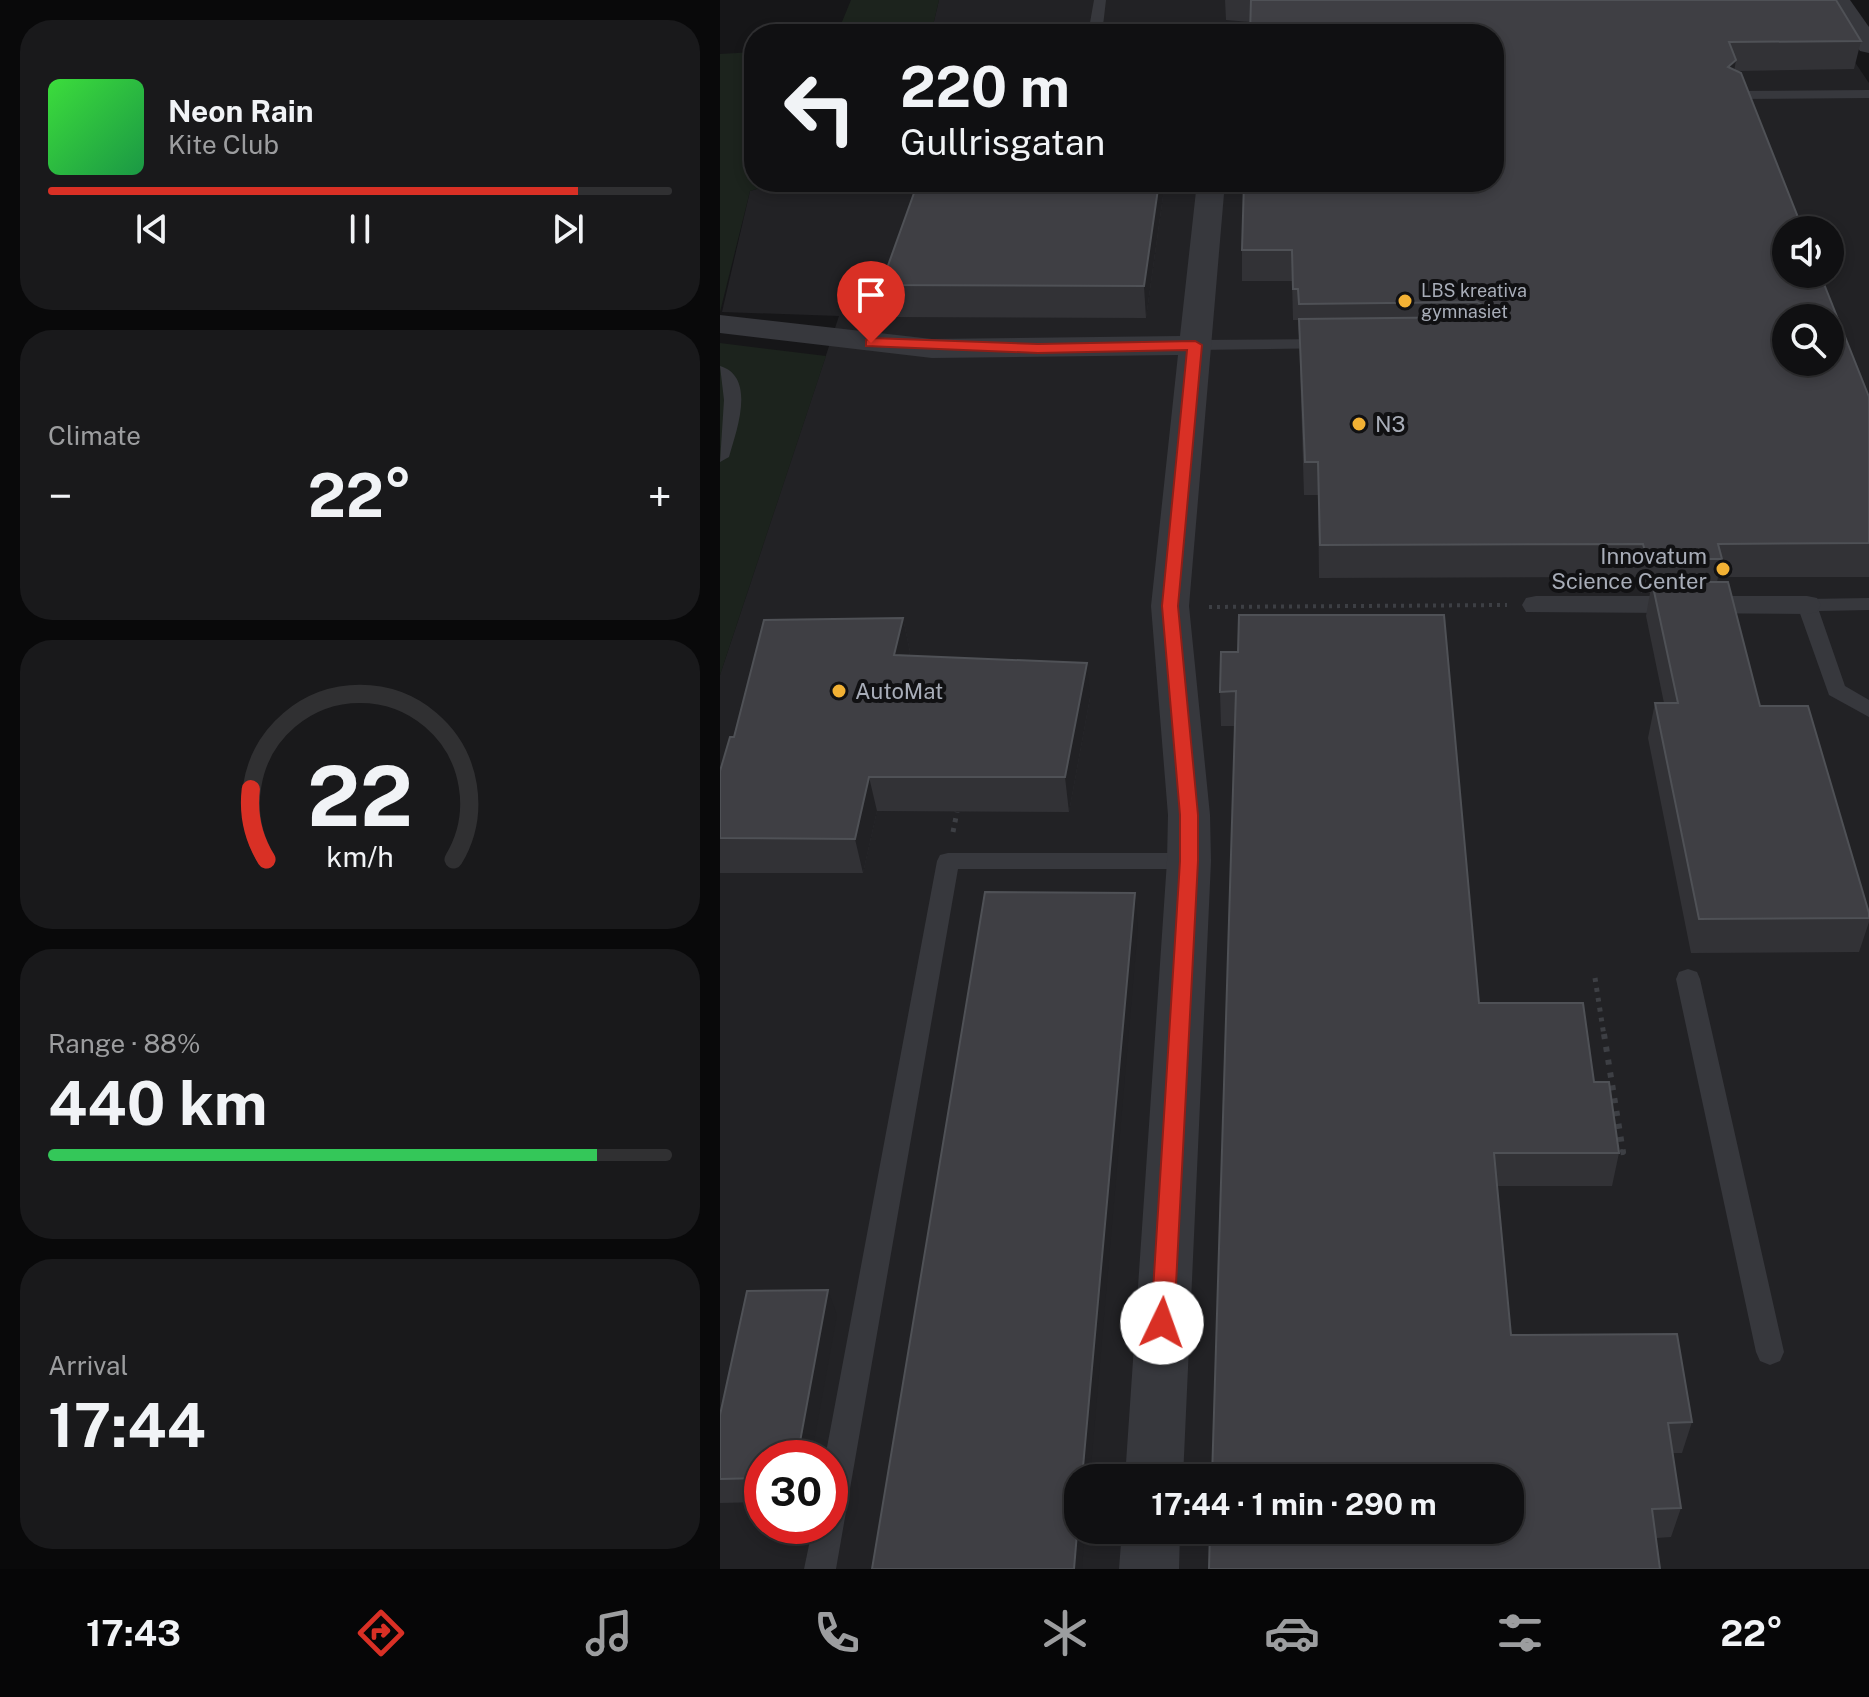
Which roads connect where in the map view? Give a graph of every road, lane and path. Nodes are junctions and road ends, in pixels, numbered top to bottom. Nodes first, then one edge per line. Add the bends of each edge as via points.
1 (1100, 0) edge
2 (1837, 0) edge
3 (1096, 24) edge
4 (1869, 45) edge
5 (1869, 94) edge
6 (1733, 95) edge
7 (1210, 192) edge
8 (720, 324) edge
9 (1351, 343) edge
10 (1195, 345) junction
11 (720, 371) edge
12 (720, 457) edge
13 (1869, 604) edge
14 (1536, 605) joint
15 (1807, 605) junction
16 (1170, 606) junction
17 (1869, 710) edge
18 (1189, 861) junction
19 (1595, 978) dead end
20 (1688, 979) dead end
21 (1607, 1153) edge
22 (1770, 1352) dead end
23 (843, 1440) edge
24 (1155, 1464) edge
25 (825, 1544) edge
26 (1150, 1544) edge
27 (820, 1569) edge
28 (1149, 1569) edge

1 - 3 lane
2 - 4 street
5 - 6 lane
7 - 10 street
8 - 10 street via 763,325 897,346
9 - 10 lane
10 - 16 street
11 - 12 lane via 732,385
13 - 15 lane
14 - 15 street
14 - 16 path
15 - 17 lane via 1836,690
16 - 18 street
18 - 23 lane via 948,861
18 - 24 street
19 - 21 path via 1623,1152
20 - 22 lane
25 - 27 lane
26 - 28 street

